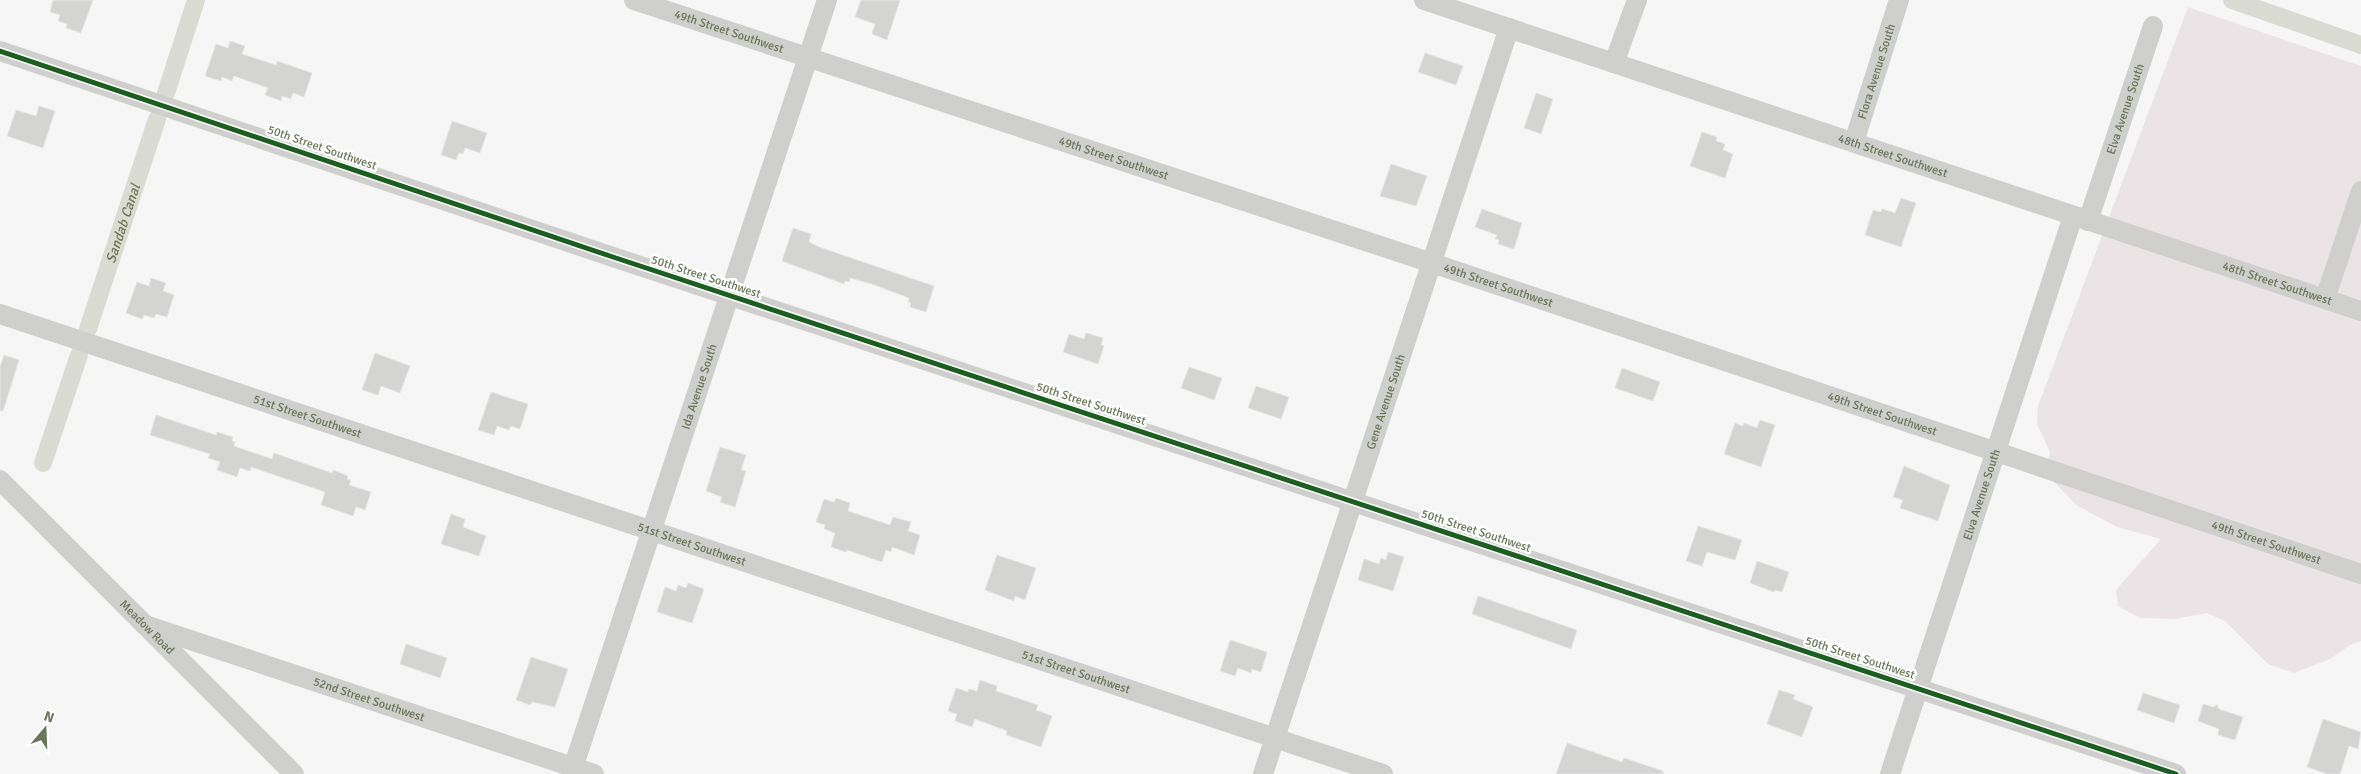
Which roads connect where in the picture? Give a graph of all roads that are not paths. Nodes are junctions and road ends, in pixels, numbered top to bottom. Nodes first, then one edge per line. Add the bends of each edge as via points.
1 (634, 0) edge
2 (827, 0) edge
3 (1424, 0) edge
4 (1637, 0) edge
5 (1899, 0) edge
6 (2153, 26) dead end
7 (1509, 28) junction
8 (0, 51) edge
9 (808, 58) junction
10 (1614, 63) junction
11 (1854, 142) junction
12 (2361, 191) edge
13 (2081, 219) junction
14 (1432, 263) junction
15 (730, 295) junction
16 (2325, 299) junction
17 (2361, 311) edge
18 (0, 314) edge
19 (1997, 453) junction
20 (0, 480) edge
21 (1353, 501) junction
22 (652, 530) junction
23 (2361, 574) edge
24 (145, 625) junction
25 (1918, 688) junction
26 (1274, 738) junction
27 (572, 771) edge
28 (294, 774) edge
29 (594, 774) edge
30 (1263, 774) edge
31 (1383, 774) edge
32 (1890, 774) edge
33 (2176, 774) edge

1 - 9 street, 49th Street Southwest
2 - 9 street, Ida Avenue South
3 - 7 street, 48th Street Southwest
4 - 10 street
5 - 11 street, Flora Avenue South
6 - 13 street, Elva Avenue South
7 - 10 street, 48th Street Southwest
7 - 14 street, Gene Avenue South
8 - 15 street, 50th Street Southwest
9 - 14 street, 49th Street Southwest
9 - 15 street, Ida Avenue South
10 - 11 street, 48th Street Southwest
11 - 13 street, 48th Street Southwest
12 - 16 street
13 - 16 street, 48th Street Southwest
13 - 19 street, Elva Avenue South
14 - 19 street, 49th Street Southwest
14 - 21 street, Gene Avenue South
15 - 21 street, 50th Street Southwest
15 - 22 street, Ida Avenue South
16 - 17 street, 48th Street Southwest
18 - 22 street, 51st Street Southwest
19 - 23 street, 49th Street Southwest
19 - 25 street, Elva Avenue South
20 - 24 street, Meadow Road
21 - 25 street, 50th Street Southwest
21 - 26 street, Gene Avenue South
22 - 26 street, 51st Street Southwest
22 - 27 street, Ida Avenue South
24 - 27 street, 52nd Street Southwest
24 - 28 street, Meadow Road
25 - 32 street, Elva Avenue South
25 - 33 street, 50th Street Southwest
26 - 30 street, Gene Avenue South
26 - 31 street, 51st Street Southwest
27 - 29 street, 52nd Street Southwest

